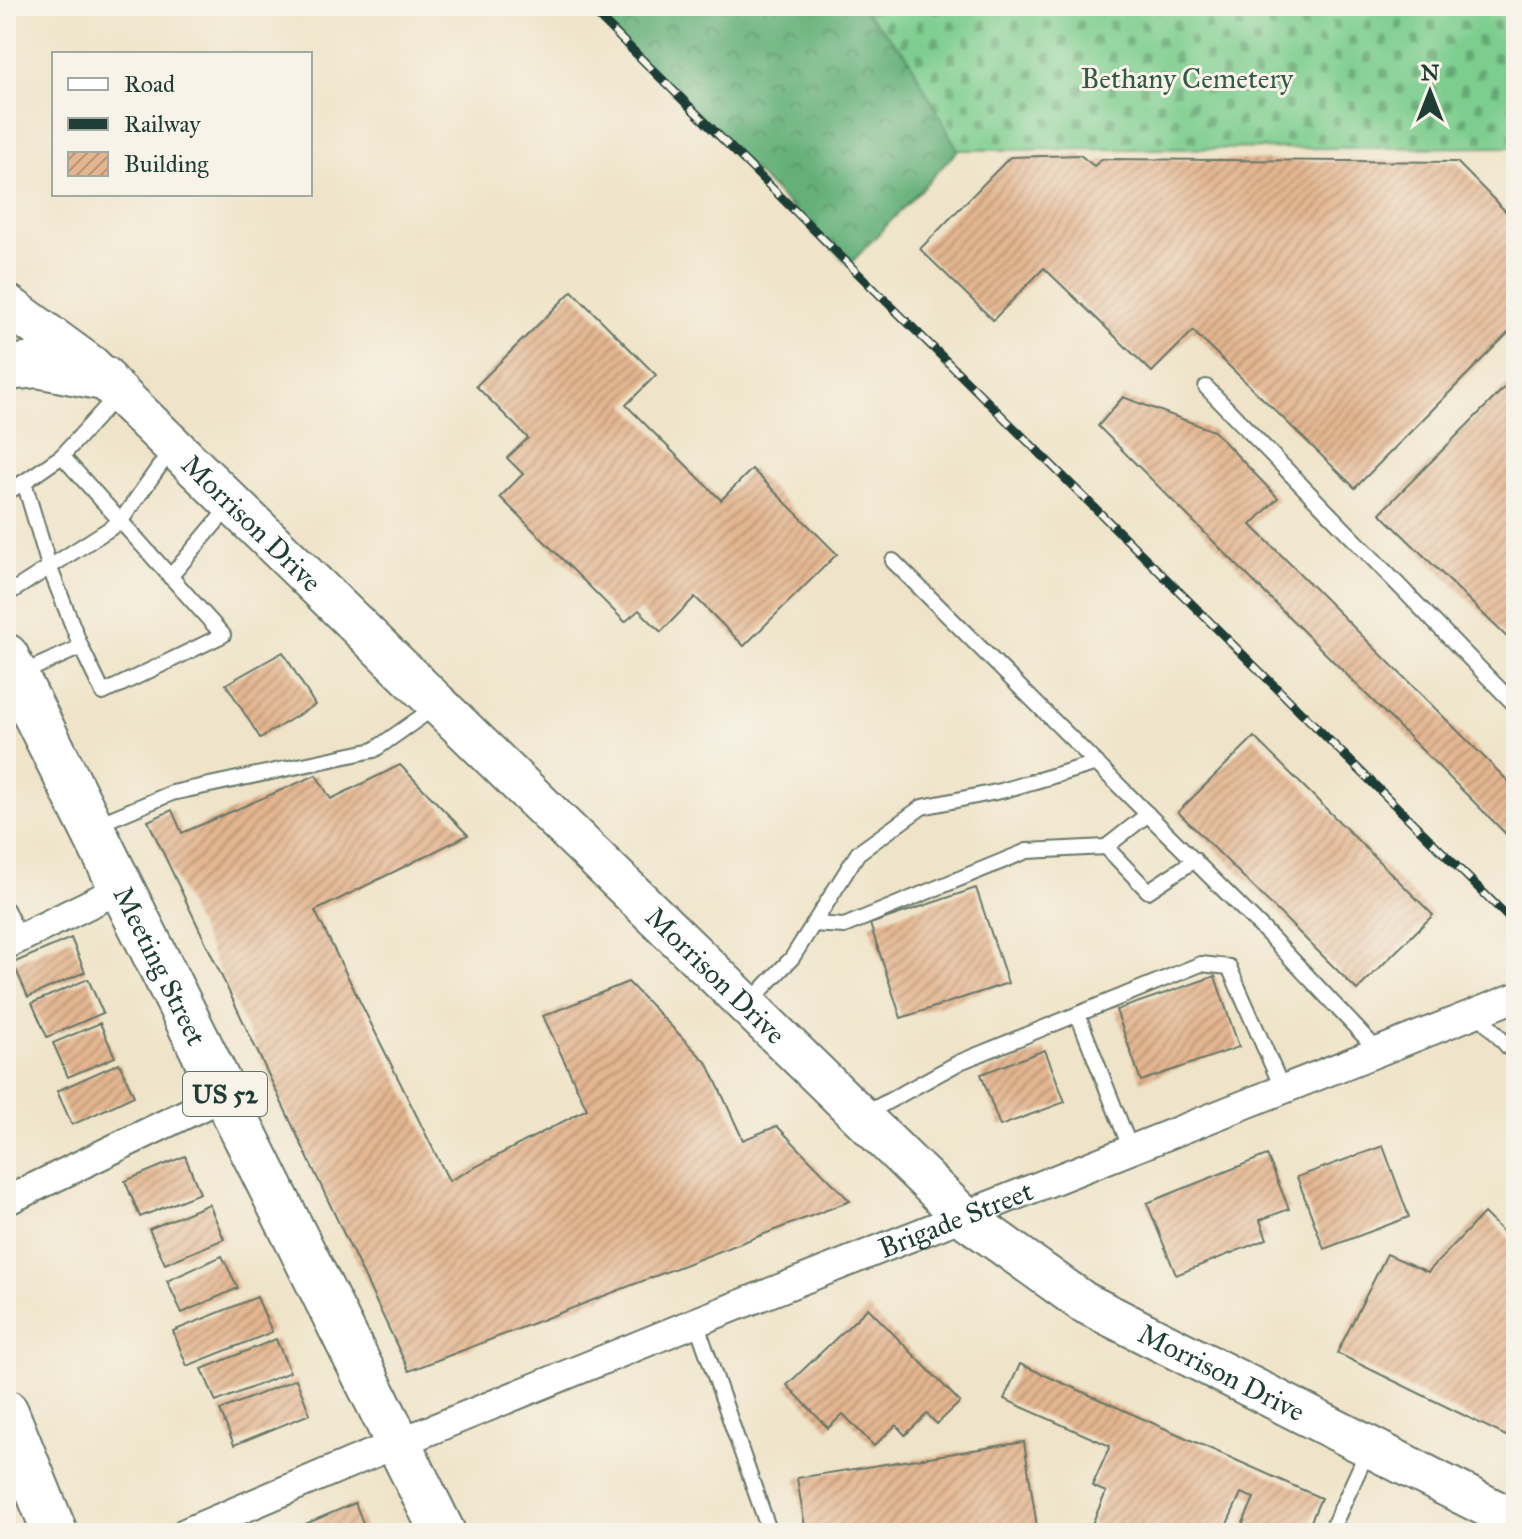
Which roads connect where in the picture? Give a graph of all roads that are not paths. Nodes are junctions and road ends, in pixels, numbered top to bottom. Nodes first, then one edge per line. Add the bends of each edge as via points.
1 (6, 304) edge
2 (6, 368) edge
3 (111, 386) junction
4 (1206, 387) dead end
5 (174, 447) junction
6 (62, 456) junction
7 (24, 482) junction
8 (6, 493) edge
9 (232, 504) junction
10 (120, 522) junction
11 (893, 561) dead end
12 (49, 566) junction
13 (170, 577) junction
14 (6, 595) edge
15 (81, 647) junction
16 (9, 662) edge
17 (438, 705) junction
18 (1516, 706) edge
19 (1097, 763) junction
20 (1148, 814) junction
21 (92, 827) junction
22 (1106, 847) junction
23 (1195, 860) junction
24 (122, 888) junction
25 (6, 909) edge
26 (813, 924) junction
27 (13, 942) edge
28 (1516, 997) edge
29 (746, 1007) junction
30 (1478, 1013) junction
31 (1078, 1015) junction
32 (1379, 1052) junction
33 (1516, 1056) edge
34 (1283, 1090) junction
35 (225, 1095) junction
36 (861, 1116) junction
37 (1131, 1150) junction
38 (6, 1201) edge
39 (963, 1216) junction
40 (696, 1322) junction
41 (6, 1412) edge
42 (397, 1443) junction
43 (1369, 1447) junction
44 (1516, 1521) edge
45 (55, 1533) edge
46 (185, 1533) edge
47 (443, 1533) edge
48 (770, 1533) edge
49 (1330, 1533) edge

1 - 3 main road, Morrison Drive
2 - 3 main road via 37,365
3 - 5 main road, Morrison Drive
3 - 6 lane
4 - 18 lane
5 - 9 main road, Morrison Drive
5 - 10 lane
6 - 7 lane
6 - 10 lane
7 - 8 lane
7 - 12 lane
9 - 13 lane
9 - 17 main road, Morrison Drive
10 - 12 lane
10 - 13 lane
11 - 19 lane
12 - 14 lane
12 - 15 lane
13 - 15 lane via 223,635 103,693
15 - 16 lane
16 - 21 main road, Meeting Street / US 52
17 - 21 lane via 374,750 172,793
17 - 29 main road, Morrison Drive
19 - 20 lane
19 - 26 lane via 922,807 858,853
20 - 22 lane
20 - 23 lane
21 - 24 main road, Meeting Street / US 52
22 - 23 lane via 1148,891
22 - 26 lane via 1027,851 844,926
23 - 32 lane
24 - 27 street
24 - 35 main road, Meeting Street / US 52
25 - 27 lane
26 - 29 lane via 792,958
28 - 30 street, Brigade Street
29 - 36 main road, Morrison Drive
30 - 32 street, Brigade Street
30 - 33 lane
31 - 34 lane via 1201,964 1229,967
31 - 36 lane via 960,1062
31 - 37 lane
32 - 34 street, Brigade Street
34 - 37 street, Brigade Street
35 - 38 street
35 - 42 main road, Meeting Street / US 52
36 - 39 main road, Morrison Drive
37 - 39 street, Brigade Street
39 - 40 street, Brigade Street
39 - 43 main road, Morrison Drive via 1083,1302
40 - 42 street, Brigade Street
40 - 48 lane
41 - 45 main road
42 - 46 street, Brigade Street
42 - 47 main road, Meeting Street / US 52
43 - 44 main road, Morrison Drive
43 - 49 lane

